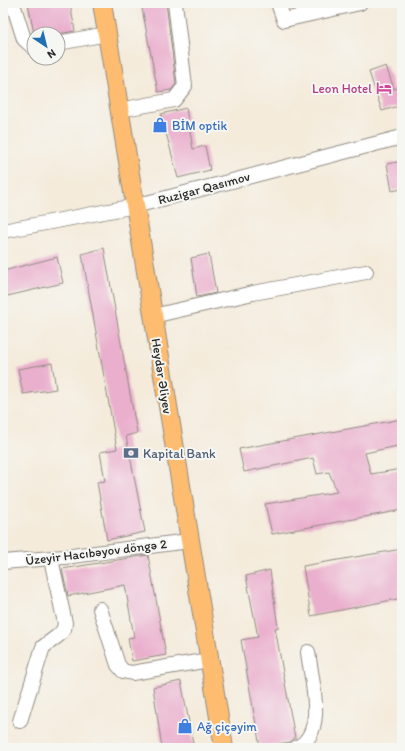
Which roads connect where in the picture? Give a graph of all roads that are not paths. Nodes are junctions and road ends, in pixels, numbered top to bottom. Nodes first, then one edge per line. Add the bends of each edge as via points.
1 (102, 3) edge
2 (175, 3) edge
3 (278, 3) edge
4 (360, 3) edge
5 (13, 4) dead end
6 (107, 34) junction
7 (26, 41) edge
8 (66, 42) edge
9 (119, 110) junction
10 (402, 137) edge
11 (135, 206) junction
12 (3, 231) edge
13 (366, 272) dead end
14 (153, 316) junction
15 (189, 541) junction
16 (51, 558) junction
17 (3, 562) edge
18 (100, 609) dead end
19 (308, 652) dead end
20 (209, 660) junction
21 (20, 720) dead end
22 (224, 748) edge
23 (296, 748) edge

1 - 6 main road, Heydər Əliyev
2 - 9 street via 185,86 174,100
3 - 4 street via 284,20
5 - 7 street
6 - 8 street
6 - 9 main road, Heydər Əliyev
9 - 11 main road, Heydər Əliyev
10 - 11 street, Ruzigar Qasımov
11 - 12 street, Ruzigar Qasımov
11 - 14 main road, Heydər Əliyev
13 - 14 street via 253,293
14 - 15 main road, Heydər Əliyev
15 - 16 street, Üzeyir Hacıbəyov döngə 2
15 - 20 main road, Heydər Əliyev
16 - 17 street, Üzeyir Hacıbəyov döngə 2
16 - 21 street via 65,623 64,630 43,646
18 - 20 street via 118,665 123,670 132,673
19 - 23 street via 316,717 311,733 301,746
20 - 22 main road, Heydər Əliyev

